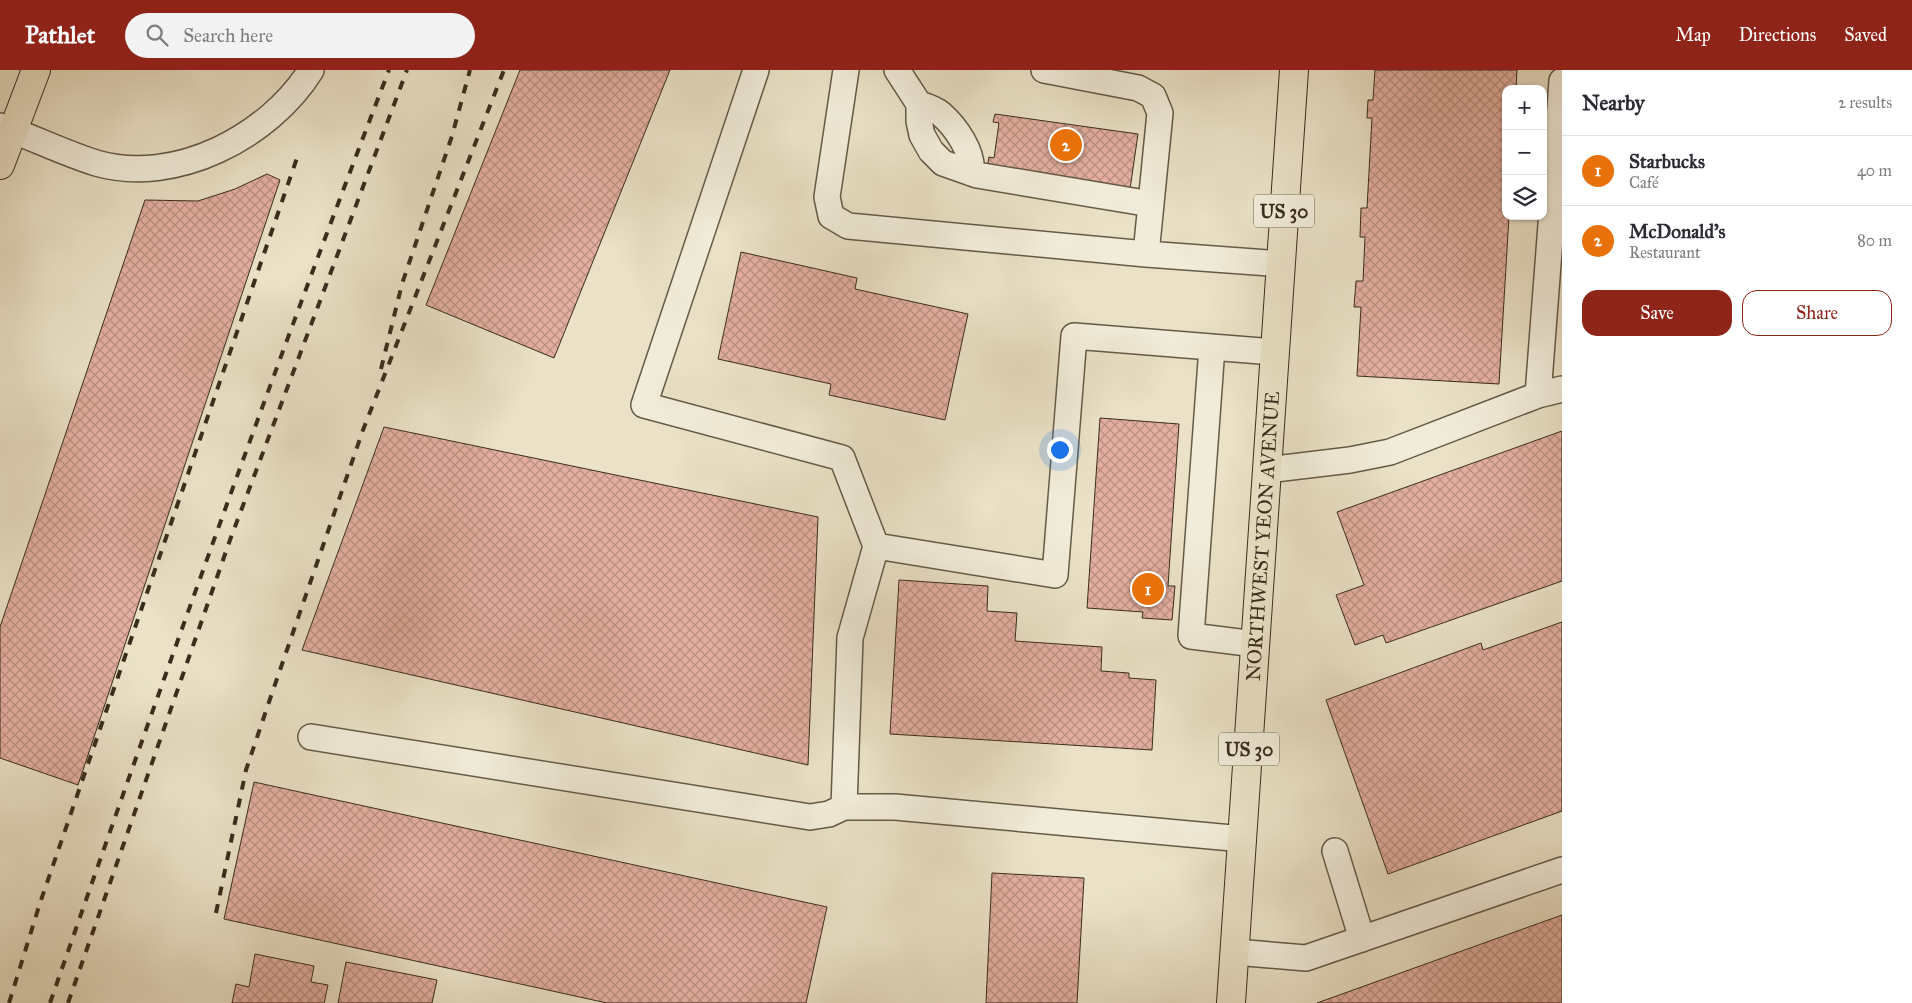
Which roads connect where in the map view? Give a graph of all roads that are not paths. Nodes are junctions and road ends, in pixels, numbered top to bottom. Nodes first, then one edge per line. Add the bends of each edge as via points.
1 (36, 70) edge
2 (311, 70) edge
3 (756, 70) edge
4 (846, 70) edge
5 (897, 70) edge
6 (1044, 70) edge
7 (1294, 70) edge
8 (1562, 81) edge
9 (6, 128) edge
10 (0, 165) edge
11 (1151, 204) junction
12 (1146, 254) junction
13 (1281, 264) junction
14 (1212, 347) junction
15 (1274, 352) junction
16 (1562, 389) edge
17 (1538, 395) junction
18 (1267, 470) junction
19 (876, 546) junction
20 (1255, 644) junction
21 (311, 737) dead end
22 (844, 807) junction
23 (1243, 839) junction
24 (1336, 851) dead end
25 (1562, 870) edge
26 (1362, 939) junction
27 (1235, 952) junction
28 (1231, 1003) edge

1 - 9 main road
2 - 9 street via 291,96 234,141 192,160 164,167 142,169 98,163
3 - 19 street via 644,405 842,458
4 - 12 street via 827,197 831,216 848,226
5 - 11 street via 919,104 918,121 922,135 943,163 971,173
6 - 11 street via 1138,88 1153,96 1160,113
7 - 13 main road, NORTHWEST YEON AVENUE / US 30
8 - 17 street
9 - 10 main road
11 - 12 street
12 - 13 street
13 - 15 main road, NORTHWEST YEON AVENUE / US 30
14 - 15 street
14 - 19 street via 1074,336 1055,576
14 - 20 street via 1191,636
15 - 18 main road, NORTHWEST YEON AVENUE / US 30
16 - 17 street
17 - 18 street via 1390,452
18 - 20 main road, NORTHWEST YEON AVENUE / US 30
19 - 22 street via 850,638
20 - 23 main road, NORTHWEST YEON AVENUE / US 30
21 - 22 street via 810,817
22 - 23 street via 895,807
23 - 27 main road, NORTHWEST YEON AVENUE / US 30
24 - 26 street
25 - 26 street
26 - 27 street via 1306,958
27 - 28 main road, NORTHWEST YEON AVENUE / US 30

